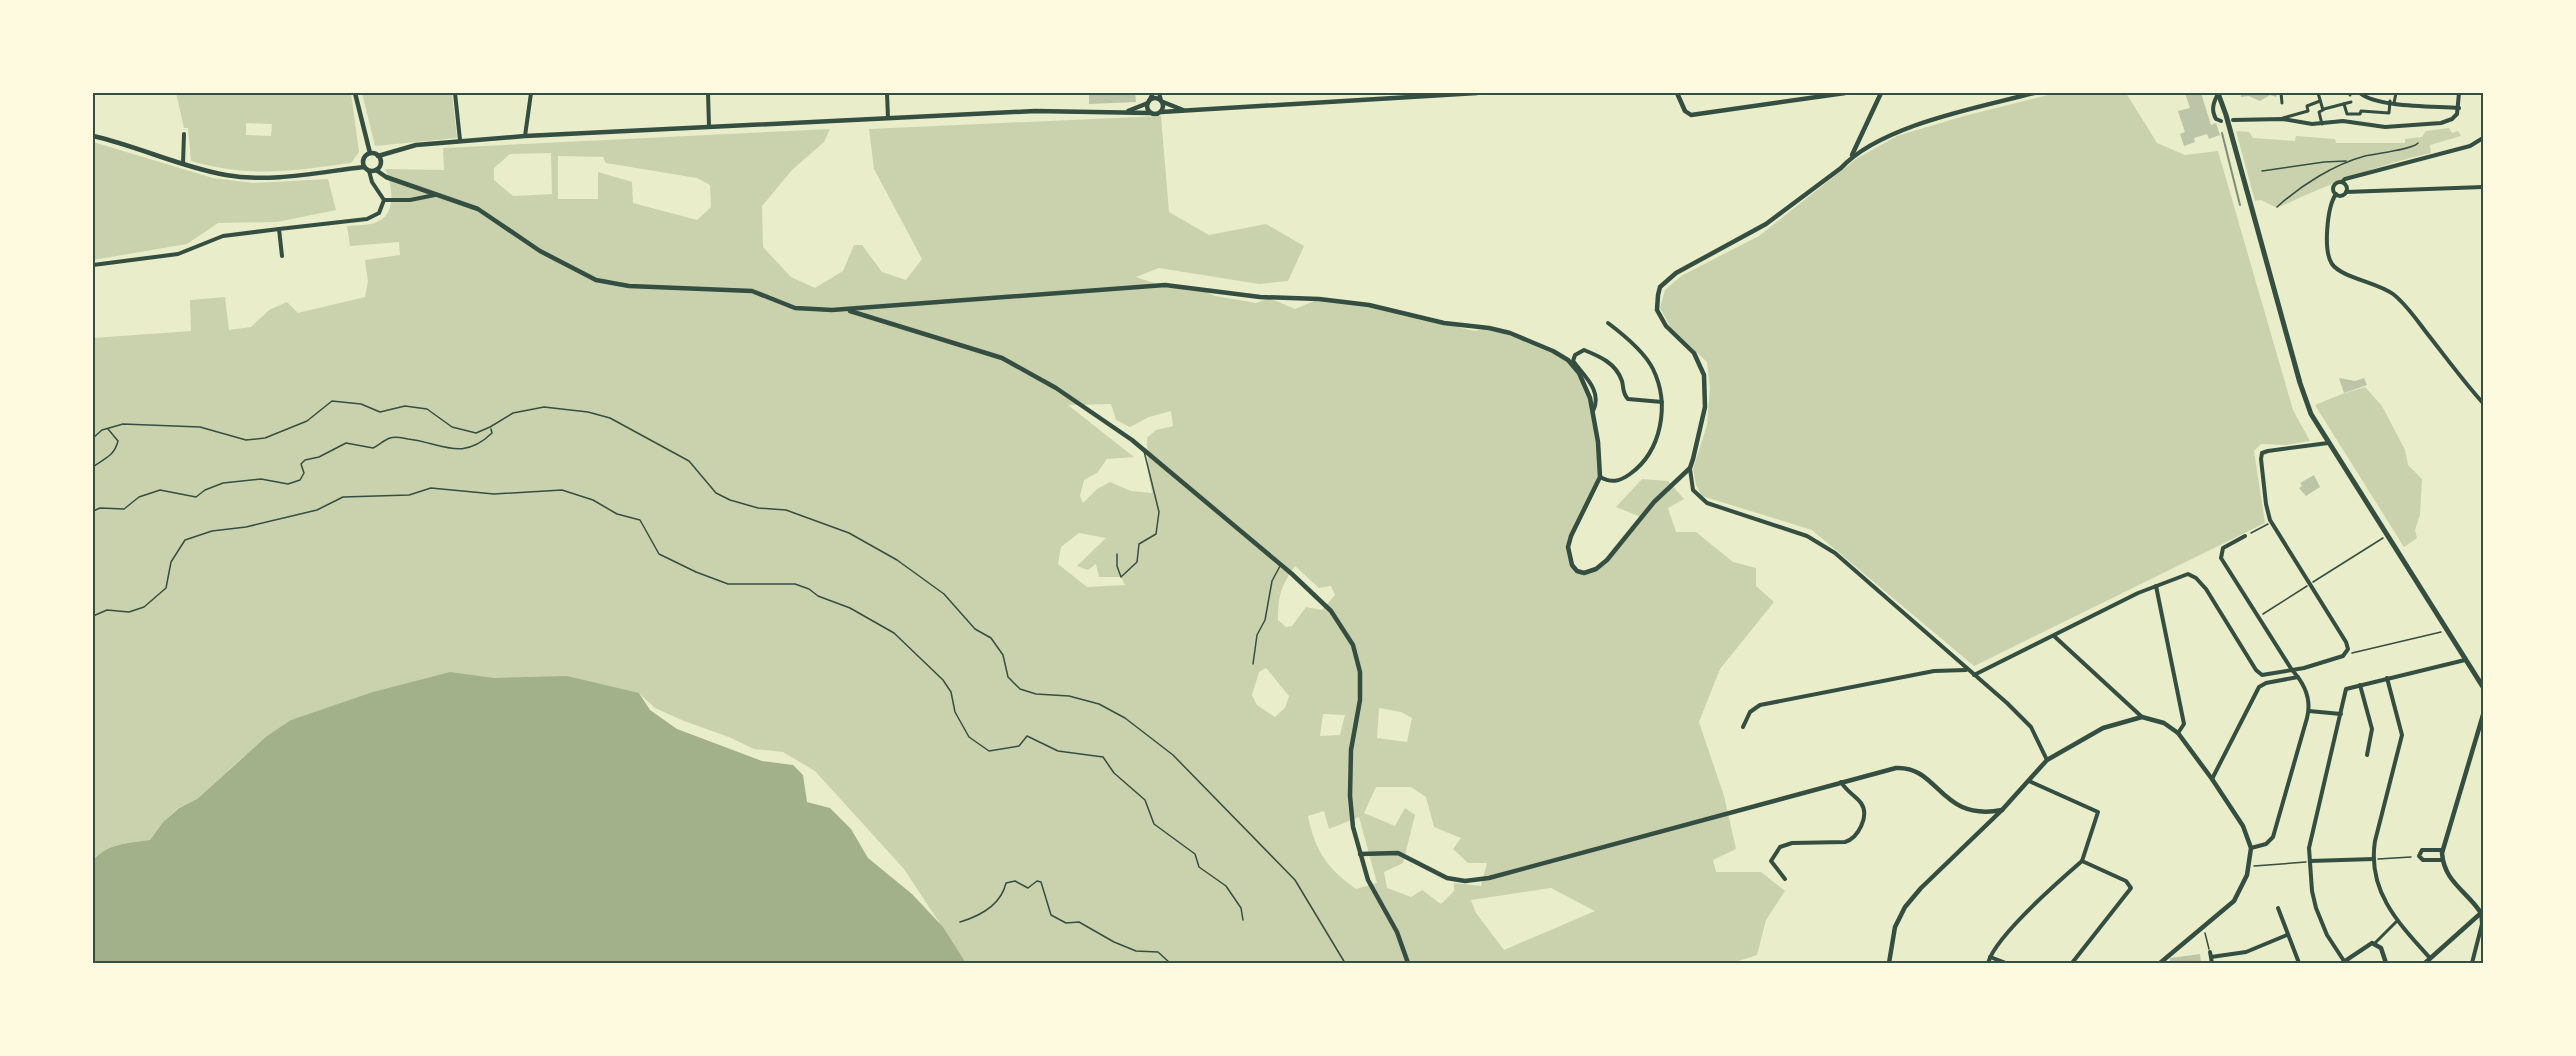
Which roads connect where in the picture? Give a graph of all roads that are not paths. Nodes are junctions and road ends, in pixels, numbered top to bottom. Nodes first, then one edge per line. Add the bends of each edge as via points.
1 (355, 93) edge
2 (455, 93) edge
3 (531, 93) edge
4 (708, 93) edge
5 (887, 93) edge
6 (1153, 93) edge
7 (1159, 93) edge
8 (1477, 93) edge
9 (1677, 93) edge
10 (1845, 93) edge
11 (1881, 93) edge
12 (2034, 93) edge
13 (2281, 93) edge
14 (2318, 93) edge
15 (2360, 93) edge
16 (2396, 93) edge
17 (2459, 93) edge
18 (1448, 94) edge
19 (2218, 94) edge
20 (1162, 101) junction
21 (2320, 101) junction
22 (1148, 102) junction
23 (2351, 102) dead end
24 (2392, 102) junction
25 (2282, 103) dead end
26 (2344, 104) junction
27 (2459, 108) junction
28 (2323, 110) junction
29 (1186, 111) junction
30 (1124, 112) junction
31 (1161, 112) junction
32 (1150, 113) junction
33 (888, 118) junction
34 (2224, 118) junction
35 (2283, 119) junction
36 (2233, 120) dead end
37 (2322, 124) junction
38 (709, 126) junction
39 (184, 134) dead end
40 (93, 136) edge
41 (525, 136) junction
42 (2483, 138) edge
43 (459, 140) junction
44 (370, 153) junction
45 (378, 156) junction
46 (1851, 157) junction
47 (183, 164) junction
48 (366, 169) junction
49 (376, 170) junction
50 (2342, 182) junction
51 (2483, 187) edge
52 (2346, 192) junction
53 (436, 194) junction
54 (2336, 194) junction
55 (384, 200) junction
56 (279, 229) junction
57 (282, 256) dead end
58 (93, 265) edge
59 (848, 310) junction
60 (1608, 323) dead end
61 (1662, 402) junction
62 (2483, 403) edge
63 (1593, 411) junction
64 (2328, 443) junction
65 (1144, 451) junction
66 (1690, 468) junction
67 (1600, 477) junction
68 (2245, 536) road end
69 (1117, 554) dead end
70 (1281, 565) junction
71 (2156, 586) junction
72 (2054, 636) junction
73 (2465, 660) junction
74 (1253, 664) dead end
75 (2292, 670) junction
76 (1974, 675) junction
77 (2298, 677) junction
78 (2387, 678) junction
79 (2360, 685) junction
80 (2483, 687) edge
81 (2309, 711) junction
82 (2341, 714) junction
83 (2142, 717) junction
84 (2482, 718) edge
85 (1743, 727) dead end
86 (2178, 733) junction
87 (2367, 755) dead end
88 (2047, 760) junction
89 (2212, 778) junction
90 (2030, 781) junction
91 (1841, 782) junction
92 (2002, 810) junction
93 (2251, 848) junction
94 (2442, 850) junction
95 (1360, 854) junction
96 (2374, 859) junction
97 (2443, 860) junction
98 (2082, 861) junction
99 (2309, 862) junction
100 (1785, 879) dead end
101 (2278, 908) dead end
102 (2481, 913) junction
103 (2397, 921) junction
104 (2483, 923) edge
105 (2287, 935) junction
106 (2374, 943) junction
107 (1990, 957) junction
108 (2430, 958) junction
109 (2343, 962) edge
110 (1408, 963) edge
111 (1889, 963) edge
112 (1988, 963) edge
113 (2006, 963) edge
114 (2072, 963) edge
115 (2160, 963) edge
116 (2212, 963) edge
117 (2299, 963) edge
118 (2385, 963) edge
119 (2425, 963) edge
120 (2472, 963) edge

1 - 44 street
2 - 43 street
3 - 41 street
4 - 38 street
5 - 33 street
6 - 22 street
7 - 20 street
8 - 18 street
9 - 10 street via 1691,115
11 - 46 street
12 - 46 street via 1936,119 1894,134
13 - 25 street
14 - 21 street
15 - 24 street
16 - 24 street
17 - 27 street
18 - 29 street
19 - 34 main road
19 - 34 street via 2213,112 2216,119
20 - 22 street via 1156,98
20 - 29 street
20 - 31 street
21 - 28 street
21 - 35 street via 2307,106 2308,111
22 - 30 street
22 - 32 street
23 - 26 street
24 - 26 street via 2389,113 2347,114
24 - 27 street via 2422,108
26 - 28 street
27 - 37 street via 2452,120 2441,123 2385,127 2343,121
28 - 37 street via 2319,112
29 - 31 street
30 - 32 street
30 - 33 street via 1035,111
31 - 32 street
33 - 38 street
34 - 64 main road via 2298,376
35 - 36 street
35 - 37 street
38 - 41 street
39 - 47 street
40 - 47 street
41 - 43 street
42 - 50 street via 2463,148
43 - 45 street via 407,146
44 - 45 street
44 - 48 street via 363,159
45 - 49 street via 381,164
46 - 66 street via 1766,224 1676,273 1660,287 1659,317 1694,353 1706,381 1702,425
47 - 48 street via 221,174 261,177
48 - 49 street
48 - 55 street
49 - 53 street
50 - 52 street via 2347,186
50 - 54 street via 2334,186
51 - 52 street
52 - 54 street
53 - 55 street
53 - 59 street via 486,213 535,248 596,280 629,286 752,291 795,308
54 - 62 street via 2331,201 2328,227 2331,263 2341,272 2380,286 2398,298
55 - 56 street via 379,213 369,219
56 - 57 street
56 - 58 street via 223,236 178,254
59 - 63 street via 1159,284 1369,305 1444,323 1494,329 1553,351 1579,373
59 - 65 street via 1002,358 1056,388
60 - 61 street via 1650,364
61 - 63 street via 1628,399 1611,364 1584,350 1573,361 1596,394
61 - 67 street via 1656,441 1644,462 1621,480
63 - 67 street
64 - 73 main road
64 - 75 street via 2268,451 2262,453 2261,459 2271,522 2348,649 2345,655
65 - 69 lane via 1159,512 1156,534 1139,544 1137,562 1121,577
65 - 70 street
66 - 67 street via 1654,502 1604,563 1590,572 1579,572 1570,560 1569,542
66 - 76 street via 1691,485 1703,501 1817,541
68 - 75 street via 2223,548 2221,558
70 - 74 lane via 1272,581
70 - 95 street via 1335,616 1358,658 1361,692 1351,750 1350,796
71 - 72 street
71 - 75 street via 2183,574 2193,576 2258,672 2266,675
71 - 86 street via 2184,724
72 - 76 street
72 - 83 street
73 - 78 street
73 - 80 main road
75 - 77 street
76 - 85 street via 1965,669 1935,671 1759,706 1750,712
76 - 88 street via 2031,727
77 - 81 street via 2307,694
77 - 89 street via 2259,687
78 - 79 street
78 - 96 street via 2402,740 2375,841
79 - 82 street via 2346,689
79 - 87 street via 2372,729
81 - 82 street
81 - 93 street via 2272,839 2264,846
82 - 99 street via 2310,837
83 - 86 street via 2164,723
83 - 88 street via 2103,728
84 - 94 street
86 - 89 street
88 - 90 street
89 - 93 street via 2243,826
90 - 92 street
90 - 98 street via 2098,812
91 - 92 street via 1891,769 1910,769 1957,806 1988,813
91 - 95 street via 1489,878 1447,878 1398,853
91 - 100 street via 1863,807 1860,828 1847,842 1792,843 1780,847 1771,861
92 - 111 street via 1905,907 1895,927
93 - 115 street via 2249,871 2234,901
94 - 97 street
94 - 97 street via 2422,850 2419,856 2423,861
95 - 110 street
96 - 99 street
96 - 103 street via 2378,888
97 - 102 street via 2451,880
98 - 107 street via 2045,894
98 - 114 street via 2131,886
99 - 109 street via 2317,912
101 - 105 street
102 - 104 street
102 - 108 street
103 - 106 street
103 - 108 street
104 - 120 street
105 - 116 street via 2246,952 2210,953
105 - 117 street
106 - 109 street
106 - 118 street via 2381,948
107 - 112 street
107 - 113 street
108 - 119 street

